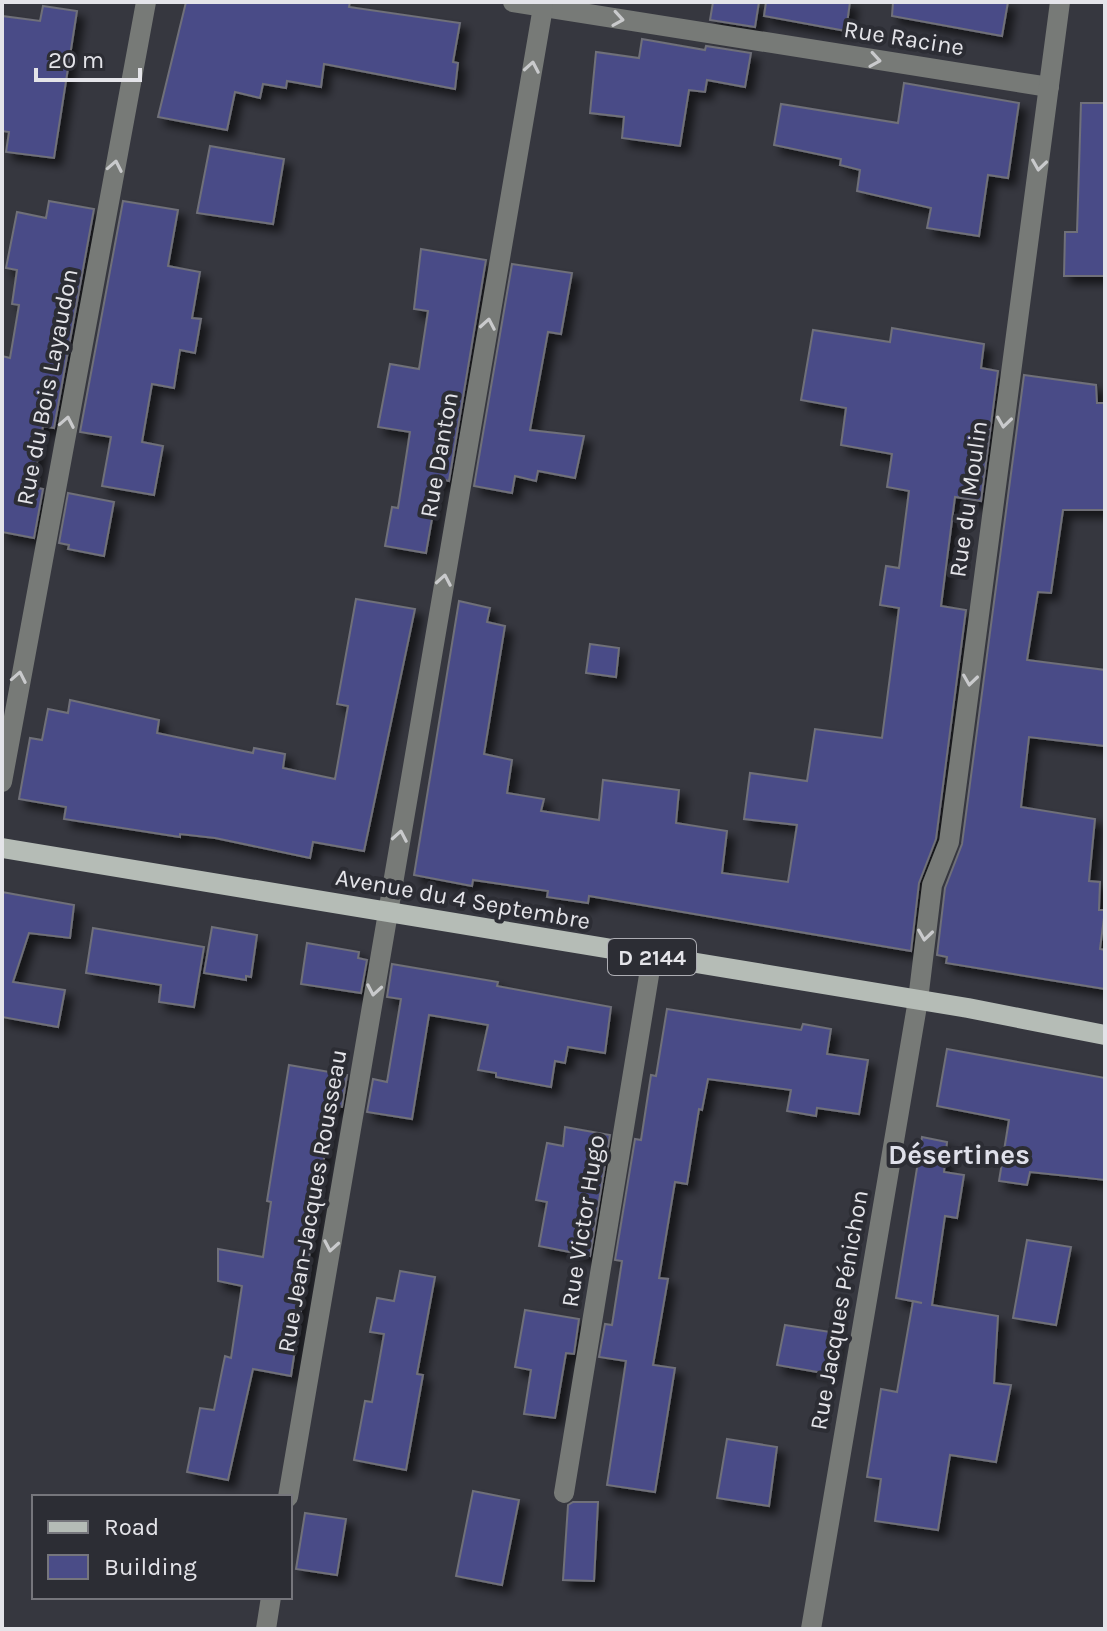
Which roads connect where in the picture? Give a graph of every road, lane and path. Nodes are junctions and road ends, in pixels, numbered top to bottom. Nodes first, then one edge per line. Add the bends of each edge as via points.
1 (146, 2) edge
2 (513, 2) edge
3 (1060, 2) edge
4 (543, 7) junction
5 (1049, 87) junction
6 (2, 782) edge
7 (2, 848) edge
8 (387, 913) junction
9 (652, 957) junction
10 (918, 1000) junction
11 (1105, 1035) edge
12 (564, 1493) dead end
13 (288, 1495) edge
14 (271, 1599) edge
15 (266, 1629) edge
16 (811, 1629) edge

6 -> 1 street, Rue du Bois Layaudon
2 - 4 street, Rue Racine
3 - 5 street, Rue du Moulin
4 -> 5 street, Rue Racine
8 -> 4 street, Rue Danton
5 -> 10 street, Rue du Moulin via 949,842 932,885
7 - 8 main road, Avenue du 4 Septembre / D 2144
8 - 9 main road, Avenue du 4 Septembre / D 2144
8 -> 13 street, Rue Jean-Jacques Rousseau
9 - 10 main road, Avenue du 4 Septembre / D 2144
9 - 12 street, Rue Victor Hugo
10 - 11 main road, Avenue du 4 Septembre / D 2144
10 - 16 street, Rue Jacques Pénichon
14 - 15 street

